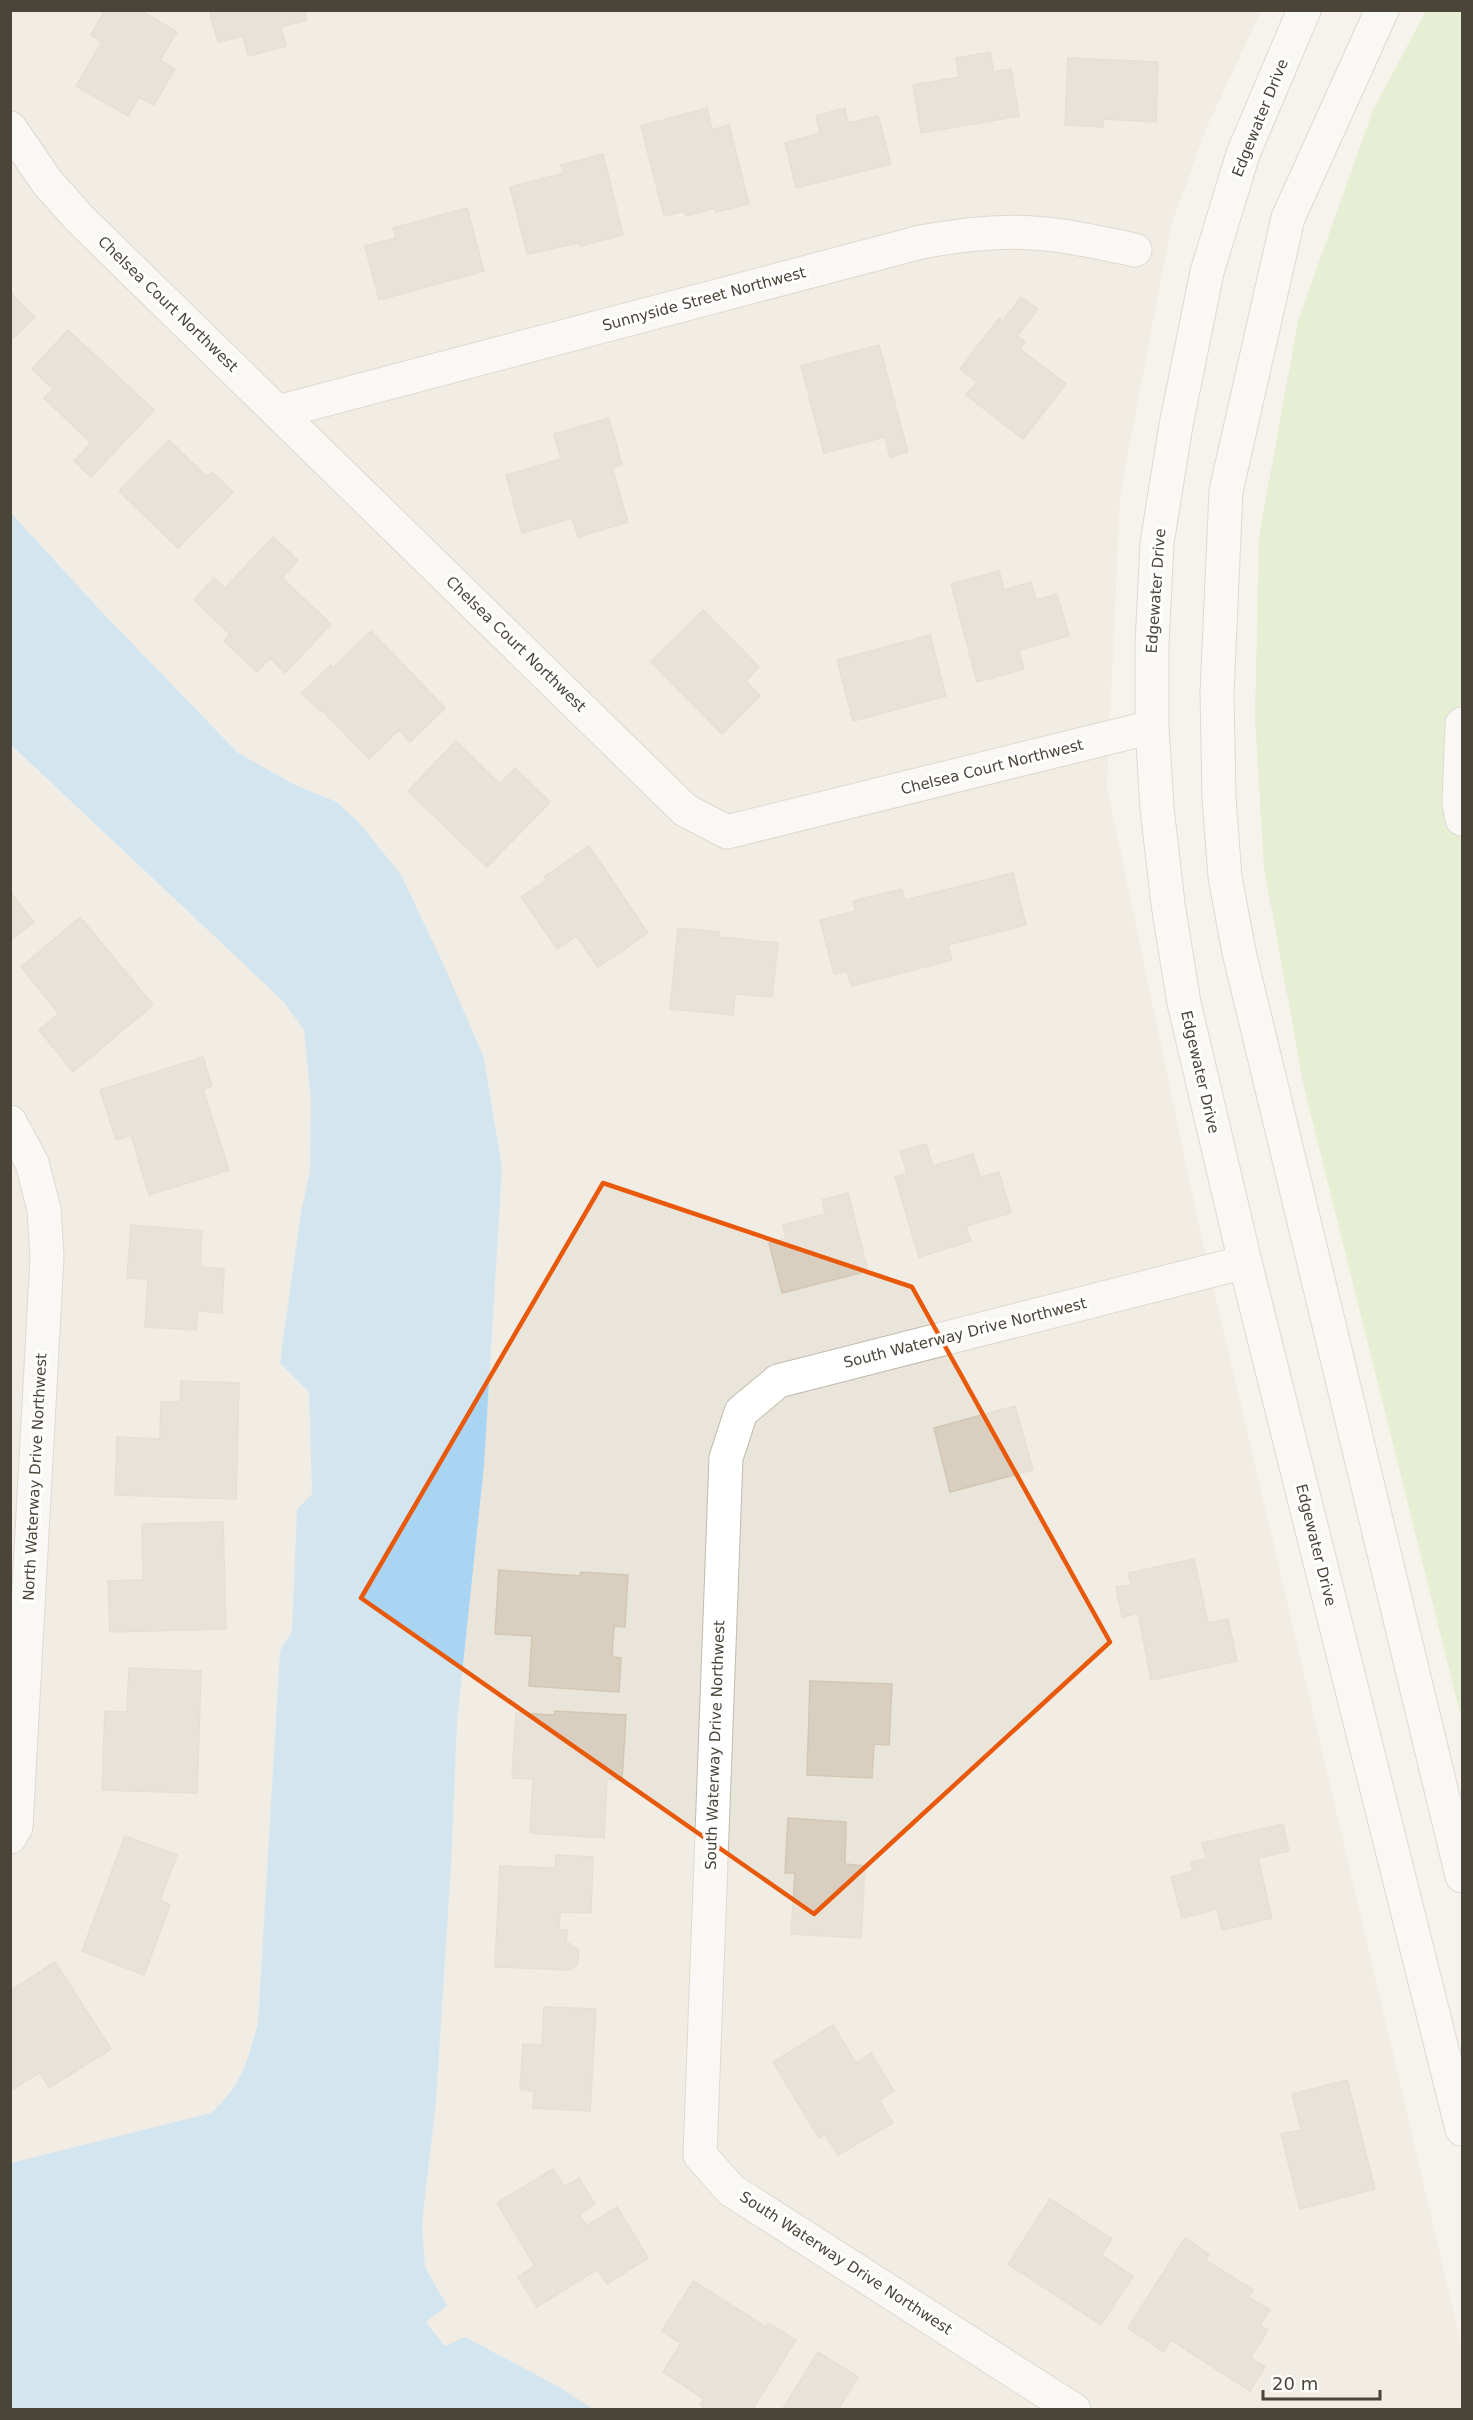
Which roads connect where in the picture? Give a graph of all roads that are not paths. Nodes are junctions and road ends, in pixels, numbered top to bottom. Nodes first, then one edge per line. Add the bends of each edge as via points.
1 (1304, 10) edge
2 (1382, 10) edge
3 (10, 128) edge
4 (1135, 250) dead end
5 (278, 412) junction
6 (1462, 724) edge
7 (1152, 727) junction
8 (1462, 819) edge
9 (10, 1122) edge
10 (1245, 1262) junction
11 (10, 1837) edge
12 (1462, 1876) edge
13 (1462, 2129) edge
14 (1074, 2409) edge

1 - 7 street, Edgewater Drive via 1243,154 1200,304 1157,543
2 - 12 street via 1288,218 1226,491 1216,693 1219,798 1225,877 1239,952
3 - 5 street, Chelsea Court Northwest via 47,182 79,218
4 - 5 street, Sunnyside Street Northwest via 1032,232 969,234 921,242
5 - 7 street, Chelsea Court Northwest via 685,810 727,832
6 - 8 street
7 - 10 street, Edgewater Drive via 1168,904 1184,1003
9 - 11 street, North Waterway Drive Northwest via 32,1163 44,1209 47,1257 16,1827
10 - 13 street, Edgewater Drive
10 - 14 street, South Waterway Drive Northwest via 778,1381 741,1412 726,1458 700,2155 731,2190

